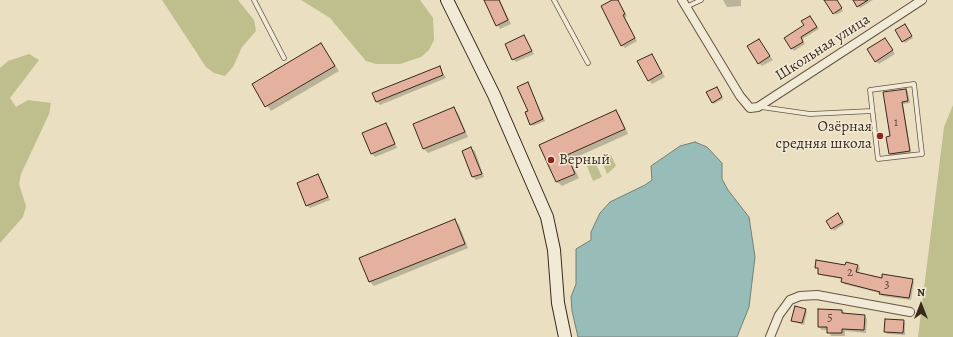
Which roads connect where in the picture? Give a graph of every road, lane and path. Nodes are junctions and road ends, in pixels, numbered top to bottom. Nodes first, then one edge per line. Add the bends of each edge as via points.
1 (254, 0) edge
2 (446, 0) edge
3 (554, 0) edge
4 (701, 0) edge
5 (922, 0) edge
6 (684, 4) edge
7 (284, 58) dead end
8 (588, 63) dead end
9 (758, 107) junction
10 (872, 111) junction
11 (910, 312) dead end
12 (565, 337) edge
13 (770, 337) edge

1 - 7 lane
2 - 12 street via 494,95 547,217 554,250 558,303
3 - 8 lane
4 - 6 lane
5 - 9 street, Школьная улица
6 - 9 street via 740,96 750,108
9 - 10 lane via 810,114
10 - 10 lane via 870,90 914,84 922,154 878,159
11 - 13 street via 817,295 800,296 790,300 782,310

